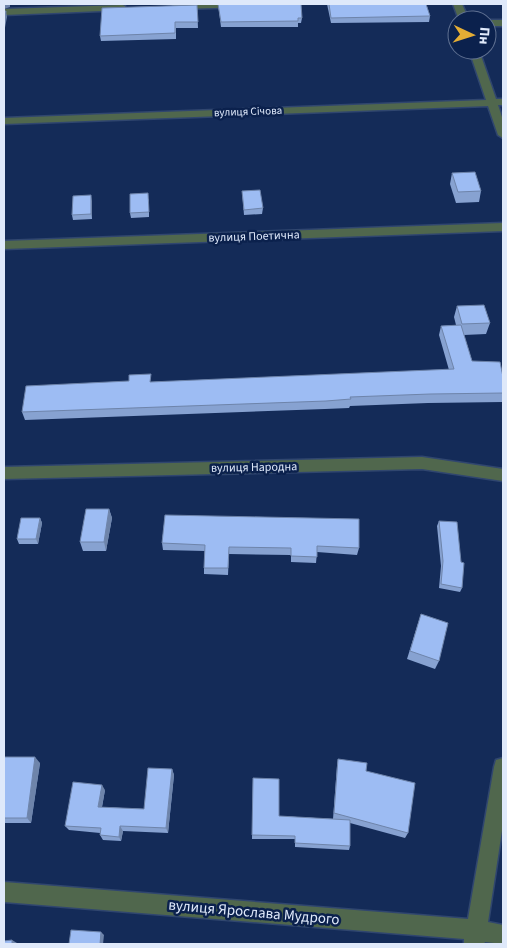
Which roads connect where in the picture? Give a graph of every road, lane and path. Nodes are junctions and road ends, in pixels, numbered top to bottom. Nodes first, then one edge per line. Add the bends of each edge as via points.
1 (250, 4) edge
2 (171, 6) edge
3 (132, 8) edge
4 (4, 12) edge
5 (479, 60) edge
6 (498, 102) edge
7 (4, 121) edge
8 (503, 135) edge
9 (503, 227) edge
10 (4, 245) edge
11 (4, 472) edge
12 (503, 475) edge
13 (503, 767) edge
14 (4, 892) edge
15 (503, 936) edge
16 (475, 937) edge

1 - 2 street
3 - 4 street
5 - 6 street
6 - 7 street, вулиця Січова
6 - 8 street
9 - 10 street, вулиця Поетична
11 - 12 street, вулиця Народна via 422,463
13 - 16 street
14 - 16 street, вулиця Ярослава Мудрого
15 - 16 street, вулиця Ярослава Мудрого

